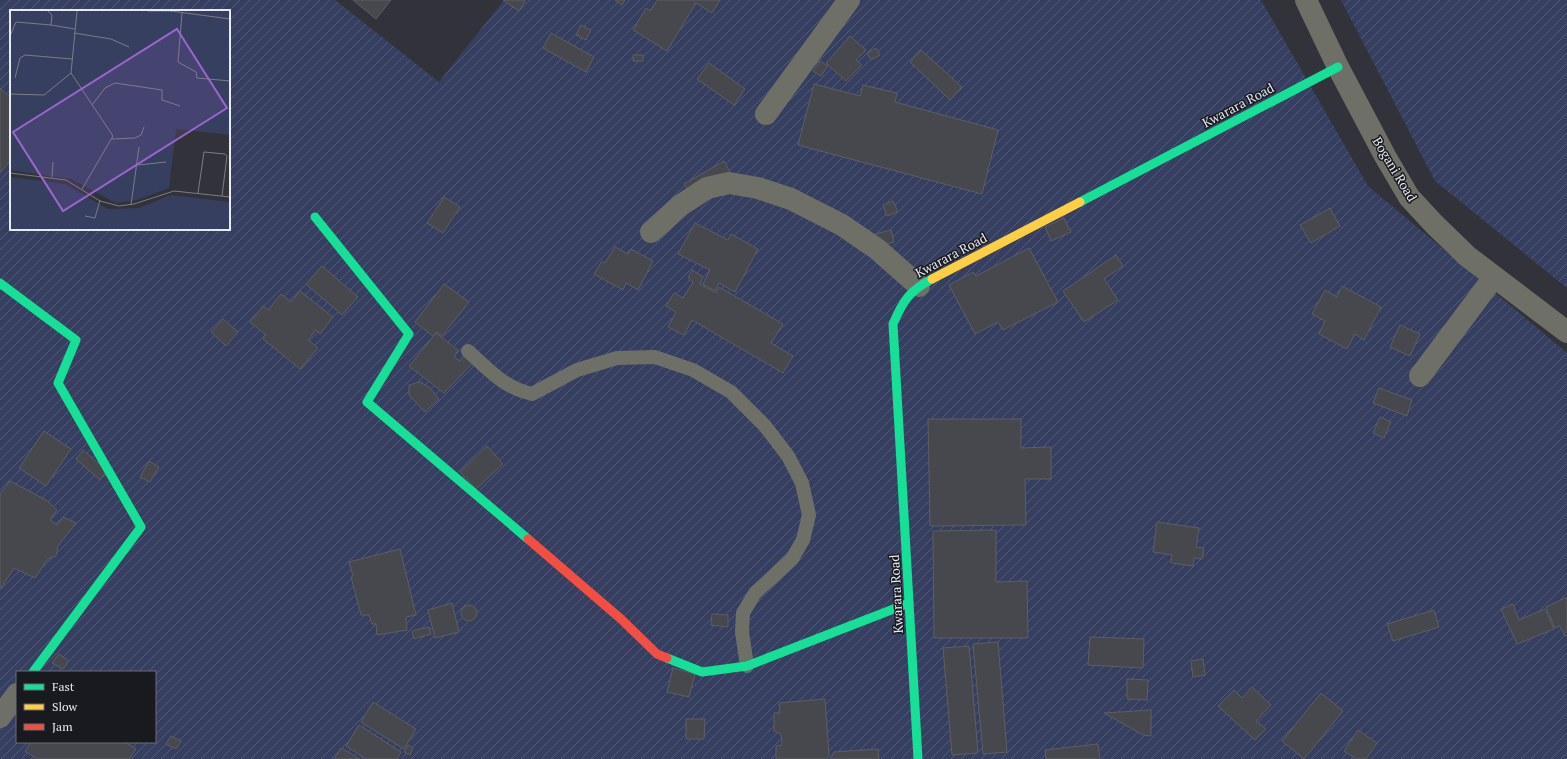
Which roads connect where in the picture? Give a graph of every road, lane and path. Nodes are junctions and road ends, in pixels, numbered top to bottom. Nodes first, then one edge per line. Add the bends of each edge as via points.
1 (849, 0) edge
2 (1306, 0) edge
3 (1338, 67) junction
4 (766, 114) dead end
5 (315, 217) dead end
6 (651, 232) dead end
7 (1494, 277) junction
8 (0, 283) edge
9 (919, 286) junction
10 (1567, 332) edge
11 (468, 351) dead end
12 (1420, 376) dead end
13 (909, 603) junction
14 (747, 666) junction
15 (34, 671) edge
16 (16, 695) edge
17 (0, 717) edge
18 (918, 759) edge

1 - 4 street
2 - 3 street, Bogani Road
3 - 7 street, Bogani Road via 1409,197 1467,256
3 - 9 street, Kwarara Road
5 - 14 street via 409,334 367,402 621,619 657,654 702,672
6 - 9 street via 681,205 707,188 729,183 758,188 791,199 842,225 878,249
7 - 10 street, Bogani Road
7 - 12 street
8 - 15 street via 76,340 58,383 141,527
9 - 13 street, Kwarara Road via 902,302 893,324
11 - 14 lane via 506,384 532,394 578,370 617,358 655,357 693,370 731,392 765,426 788,456 802,483 809,515 804,540 792,559 755,593 743,613 742,632
13 - 14 street
13 - 18 street, Kwarara Road
16 - 17 street

